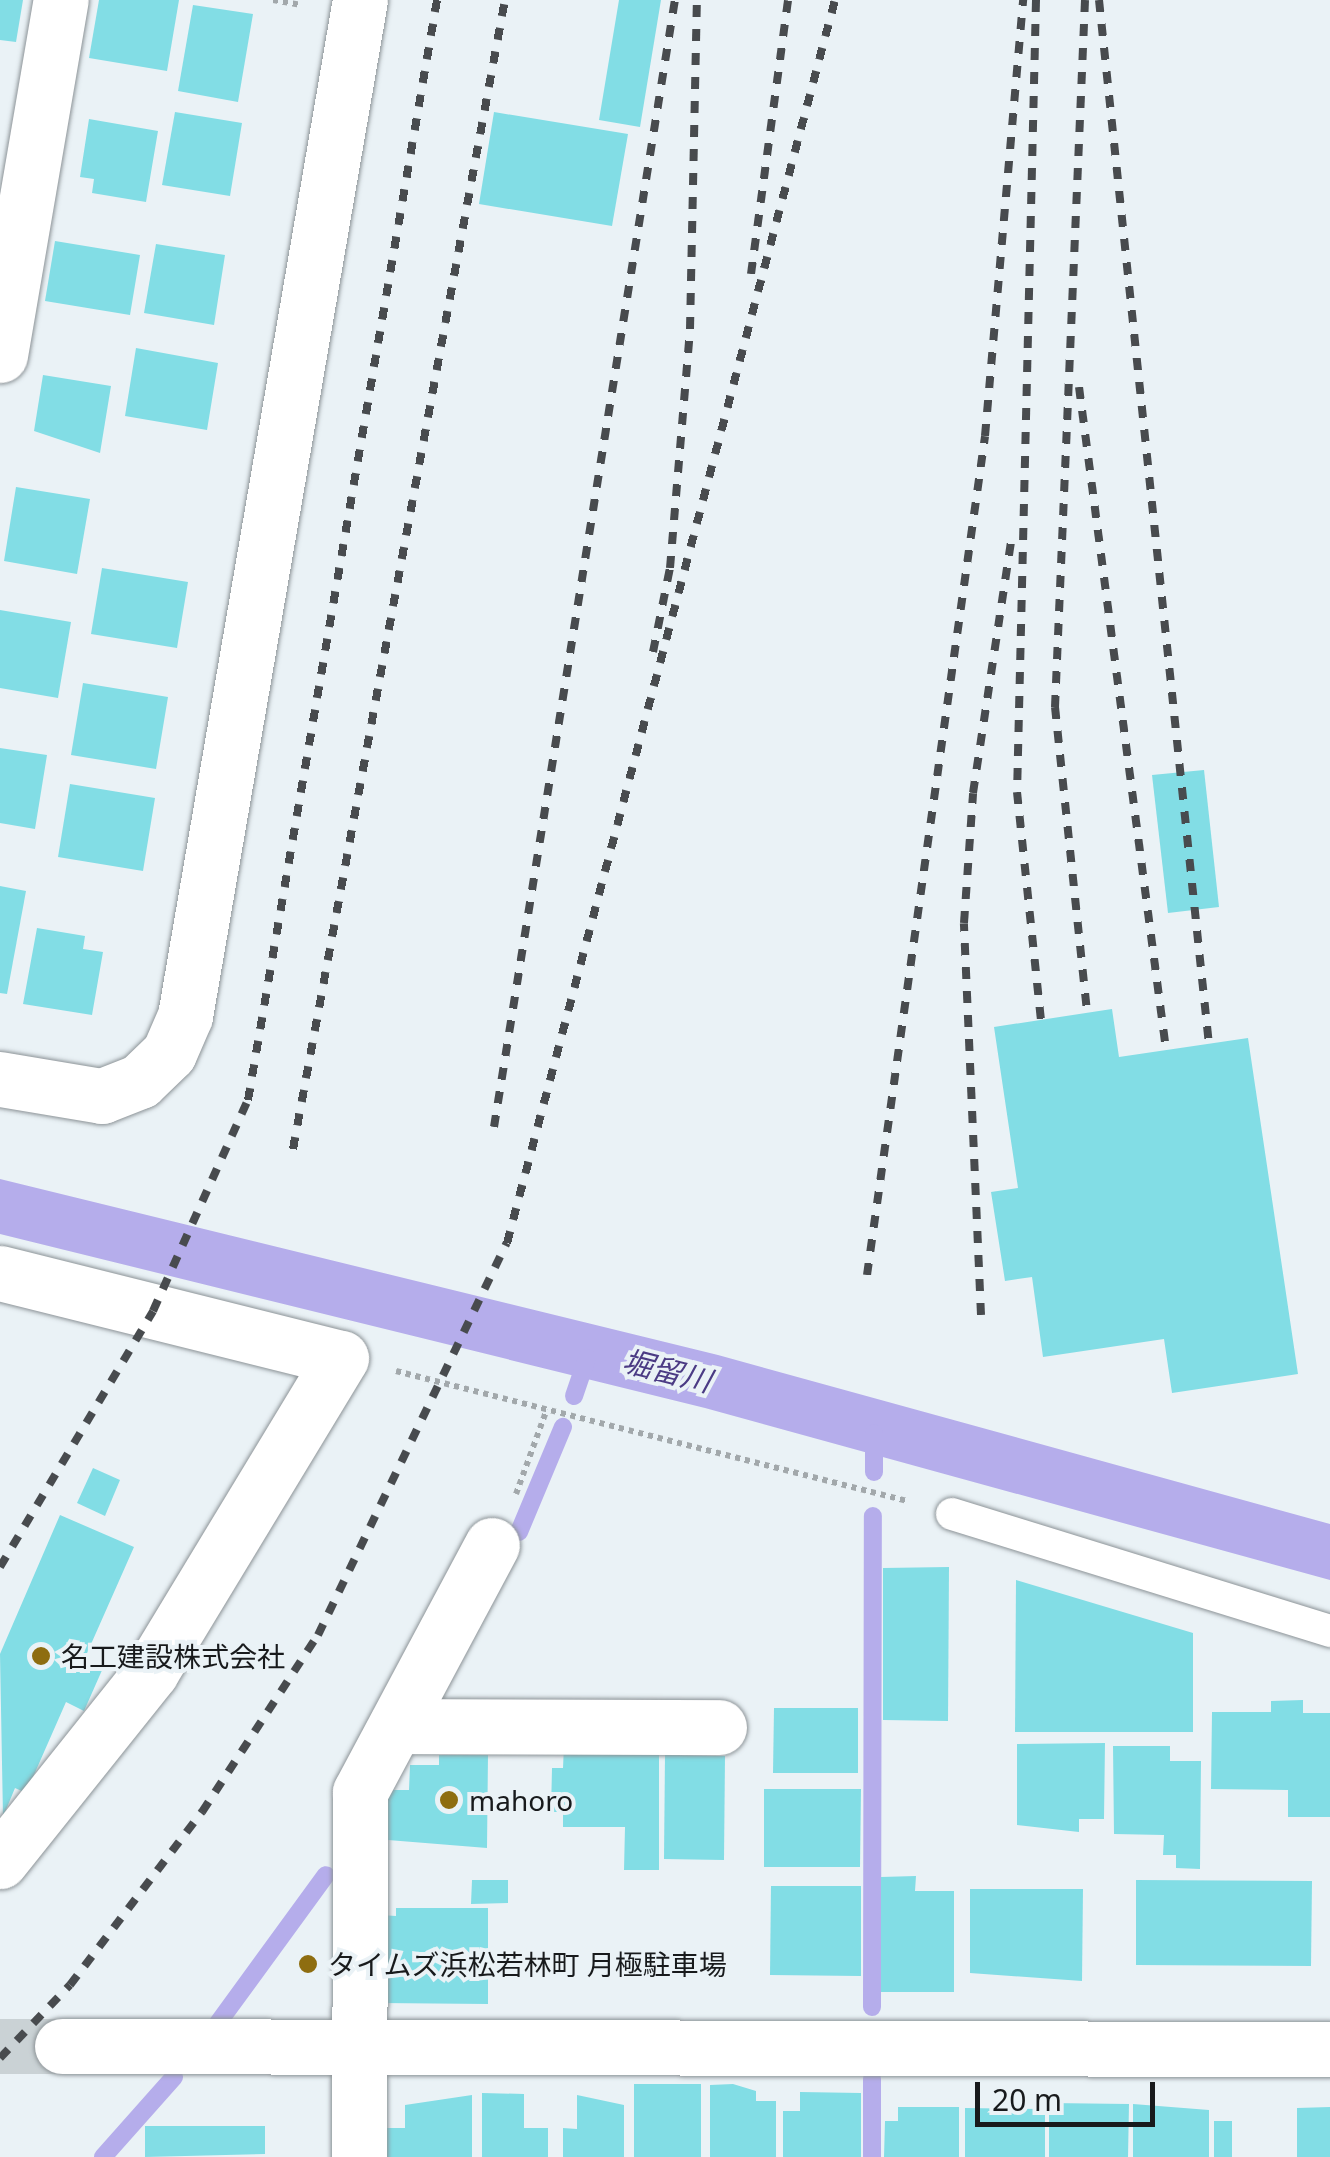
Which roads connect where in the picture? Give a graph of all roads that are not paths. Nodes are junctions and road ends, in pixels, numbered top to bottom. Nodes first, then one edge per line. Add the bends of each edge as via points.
1 (61, 0) edge
2 (360, 0) edge
3 (0, 355) edge
4 (0, 1079) edge
5 (0, 1273) edge
6 (952, 1514) road end
7 (492, 1544) road end
8 (1330, 1631) edge
9 (398, 1726) junction
10 (719, 1726) dead end
11 (0, 1861) edge
12 (62, 2046) tunnel mouth
13 (360, 2046) junction
14 (1330, 2049) edge
15 (359, 2157) edge

1 - 3 street
2 - 4 street via 185,1016 160,1062 102,1096
5 - 11 street via 341,1358 151,1672
6 - 8 lane
7 - 9 street
9 - 10 street
9 - 13 street via 360,1792
12 - 13 street
13 - 14 street
13 - 15 street

